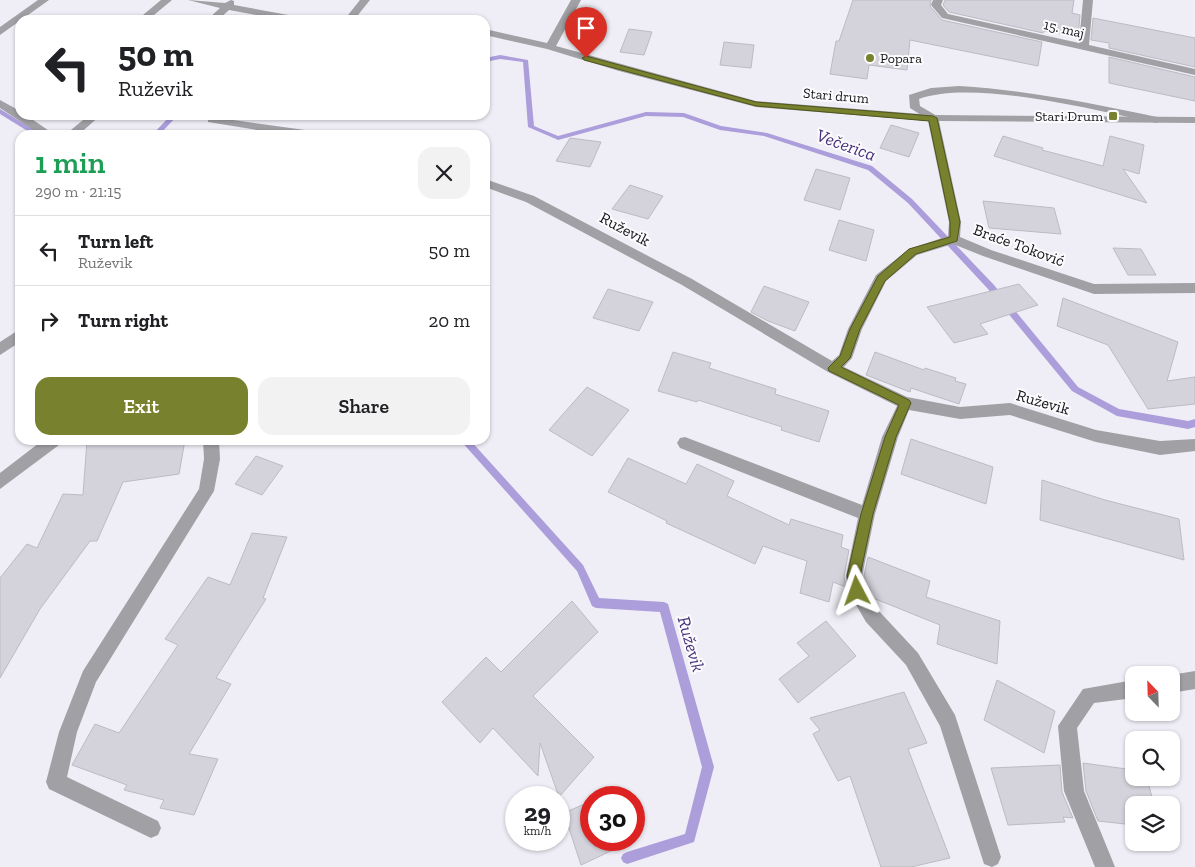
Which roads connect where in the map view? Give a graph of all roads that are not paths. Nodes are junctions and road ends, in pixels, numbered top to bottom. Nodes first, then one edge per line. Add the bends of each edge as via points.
1 (44, 0) edge
2 (167, 0) edge
3 (192, 0) edge
4 (235, 0) edge
5 (365, 0) edge
6 (576, 0) edge
7 (938, 0) edge
8 (1088, 0) edge
9 (227, 7) junction
10 (23, 15) edge
11 (148, 15) edge
12 (218, 15) edge
13 (271, 15) edge
14 (353, 15) edge
15 (15, 21) edge
16 (0, 32) edge
17 (490, 33) edge
18 (550, 47) junction
19 (1084, 48) junction
20 (1195, 72) edge
21 (0, 103) edge
22 (15, 113) edge
23 (933, 118) junction
24 (26, 120) edge
25 (90, 120) edge
26 (212, 120) dead end
27 (1157, 120) junction
28 (1195, 120) edge
29 (41, 130) edge
30 (77, 130) edge
31 (279, 130) edge
32 (490, 185) edge
33 (954, 239) junction
34 (1195, 288) edge
35 (15, 338) edge
36 (0, 350) edge
37 (833, 368) junction
38 (906, 403) junction
39 (685, 443) dead end
40 (48, 445) edge
41 (211, 445) edge
42 (1195, 446) edge
43 (0, 482) edge
44 (867, 514) junction
45 (1195, 680) edge
46 (1180, 682) edge
47 (1125, 690) edge
48 (152, 828) dead end
49 (992, 857) dead end
50 (1105, 867) edge

1 - 10 street
2 - 11 street
3 - 9 street
4 - 9 street
5 - 14 street
6 - 18 street
7 - 19 street, 15. maj via 936,4 946,16
8 - 19 street
9 - 12 street
9 - 13 street
15 - 16 street
17 - 18 street, Stari drum
18 - 23 street, Stari drum via 756,104
19 - 20 street, 15. maj
21 - 22 street
23 - 27 street, Stari drum
23 - 27 street via 915,108 913,97 929,89 948,87 1036,97
23 - 33 street, Braće Toković via 955,222
24 - 29 street
25 - 30 street
26 - 31 street
27 - 28 street, Stari drum
32 - 37 street, Ruževik via 530,199 687,282
33 - 34 street, Braće Toković via 987,254 1094,289
33 - 37 street via 913,252 882,278 855,329 845,358
35 - 36 street
37 - 38 street, Ruževik
38 - 42 street, Ruževik via 960,413 1010,409 1096,436 1160,448
38 - 44 street via 890,437
39 - 44 street
40 - 43 street
41 - 48 street via 206,490 89,677 68,732 56,782
44 - 49 street via 854,576 857,591 872,616 912,659 948,722
45 - 46 street
47 - 50 street via 1090,695 1067,726 1074,791

